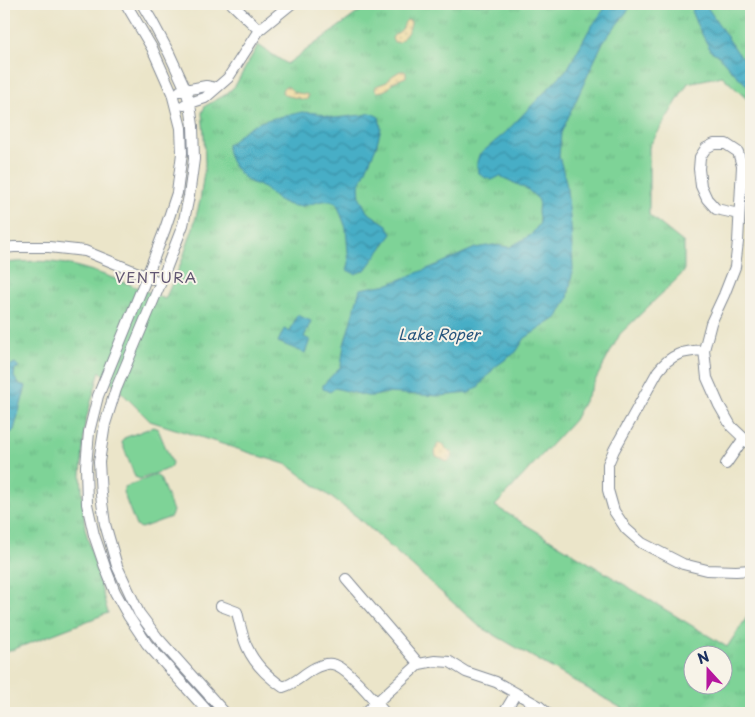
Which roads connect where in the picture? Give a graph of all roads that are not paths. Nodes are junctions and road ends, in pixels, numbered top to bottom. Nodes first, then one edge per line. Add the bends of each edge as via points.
1 (126, 4) edge
2 (142, 4) edge
3 (232, 4) edge
4 (291, 4) edge
5 (259, 30) junction
6 (216, 88) junction
7 (186, 90) junction
8 (172, 93) junction
9 (190, 104) junction
10 (175, 106) junction
11 (739, 214) junction
12 (4, 248) edge
13 (147, 276) junction
14 (160, 282) junction
15 (704, 350) junction
16 (748, 442) edge
17 (726, 464) dead end
18 (751, 570) edge
19 (346, 579) dead end
20 (221, 606) dead end
21 (160, 640) junction
22 (147, 644) junction
23 (155, 654) junction
24 (419, 664) junction
25 (516, 693) junction
26 (377, 703) junction
27 (209, 713) edge
28 (225, 713) edge
29 (365, 713) edge
30 (385, 713) edge
31 (504, 713) edge
32 (547, 713) edge

1 - 8 street via 152,48
2 - 7 street
3 - 5 street
4 - 5 street
5 - 6 street via 228,78
6 - 7 street via 206,86
6 - 9 street via 205,98
7 - 8 street
7 - 9 street
8 - 10 street
9 - 10 street
9 - 14 street via 194,159 190,196 183,225
10 - 13 street via 181,128 182,153 177,192
11 - 11 street via 742,166 738,152 726,144 714,144 706,148 700,157 701,186 716,209
11 - 15 street via 735,267 711,323
12 - 13 street via 49,247 85,252
13 - 14 street
13 - 22 street via 98,396 89,432 86,466 94,535 115,592
14 - 21 street via 116,389 105,424 99,462 105,524 117,566 139,613
15 - 16 street via 707,378 719,405 731,426
15 - 18 street via 676,355 658,371 608,464 608,490 614,511 626,529 642,543 683,564 707,570
16 - 17 street
19 - 24 street
20 - 26 street via 237,612 246,646 256,663 283,687 321,665 333,664 345,670
21 - 22 street
21 - 23 street
21 - 28 street
22 - 23 street
23 - 27 street
24 - 25 street via 450,662
24 - 26 street
25 - 31 street
25 - 32 street
26 - 29 street
26 - 30 street

